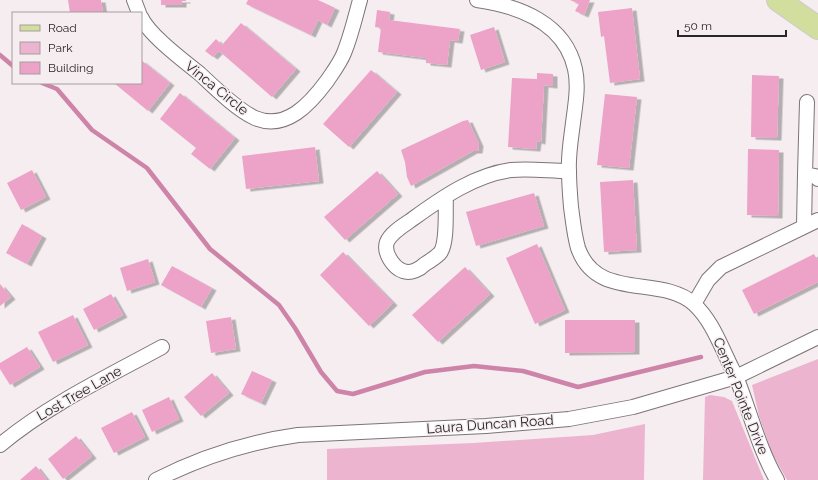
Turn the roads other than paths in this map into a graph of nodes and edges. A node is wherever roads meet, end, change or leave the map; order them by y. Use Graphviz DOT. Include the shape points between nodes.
graph roads {
  1 [pos="134,0"];
  2 [pos="360,0"];
  3 [pos="477,0"];
  4 [pos="778,0"];
  5 [pos="139,12"];
  6 [pos="142,18"];
  7 [pos="818,28"];
  8 [pos="807,102"];
  9 [pos="568,171"];
  10 [pos="812,176"];
  11 [pos="446,196"];
  12 [pos="818,220"];
  13 [pos="804,226"];
  14 [pos="694,304"];
  15 [pos="818,337"];
  16 [pos="162,347"];
  17 [pos="736,377"];
  18 [pos="0,445"];
  19 [pos="156,480"];
  20 [pos="777,480"];
  1 -- 5 [label="street"];
  2 -- 6 [label="street, Vinca Circle" via="338,66 314,98 300,111 282,120 267,121 254,118 230,102 157,37"];
  3 -- 9 [label="street, Center Pointe Drive" via="518,9 538,18 551,27 571,55 576,70 577,86"];
  4 -- 7 [label="main road"];
  8 -- 10 [label="street"];
  9 -- 11 [label="street" via="526,169 496,173 471,182"];
  9 -- 14 [label="street, Center Pointe Drive" via="575,235 585,261 593,270 615,282 670,292"];
  10 -- 13 [label="street"];
  11 -- 11 [label="street" via="394,233 387,242 386,250 390,259 404,272 420,269 440,253 444,241"];
  12 -- 13 [label="street"];
  13 -- 14 [label="street" via="721,267 708,280"];
  14 -- 17 [label="street, Center Pointe Drive" via="710,322"];
  15 -- 17 [label="street, Laura Duncan Road"];
  16 -- 18 [label="street, Lost Tree Lane" via="51,409 16,431"];
  17 -- 19 [label="street, Laura Duncan Road" via="633,407 569,419 486,426 298,435 271,439 210,456"];
  17 -- 20 [label="street, Center Pointe Drive" via="766,459"];
}
